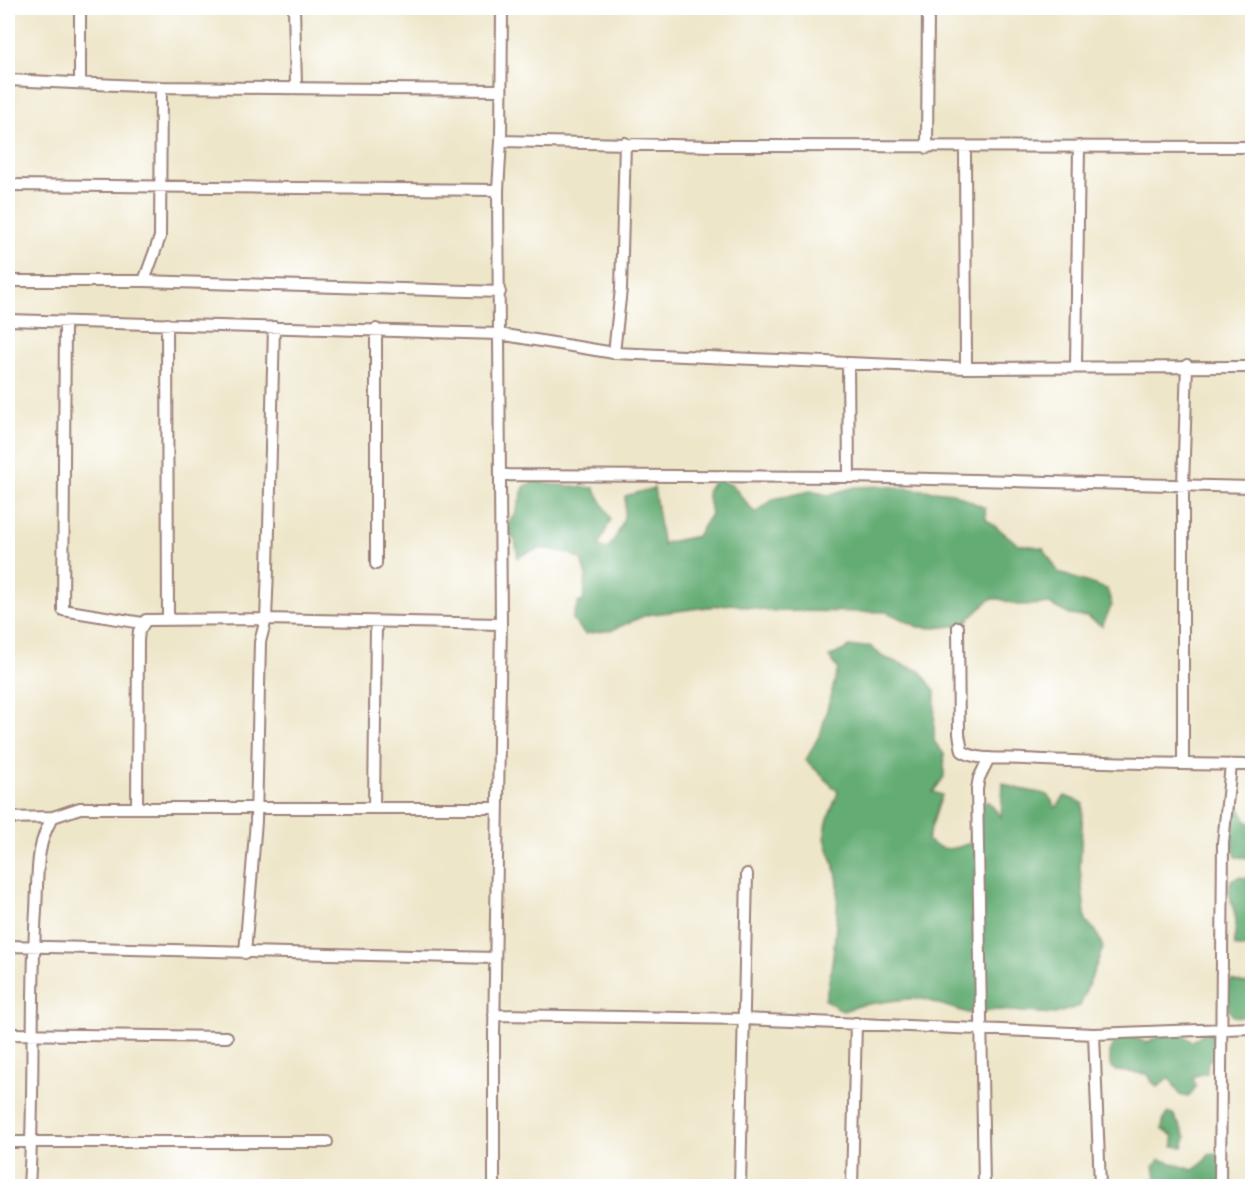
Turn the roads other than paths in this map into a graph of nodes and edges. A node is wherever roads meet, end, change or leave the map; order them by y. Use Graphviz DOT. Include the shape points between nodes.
graph roads {
  1 [pos="80,8"];
  2 [pos="294,8"];
  3 [pos="502,8"];
  4 [pos="928,8"];
  5 [pos="8,80"];
  6 [pos="80,83"];
  7 [pos="296,86"];
  8 [pos="161,87"];
  9 [pos="500,90"];
  10 [pos="501,141"];
  11 [pos="625,143"];
  12 [pos="1079,146"];
  13 [pos="965,147"];
  14 [pos="1252,147"];
  15 [pos="927,148"];
  16 [pos="8,185"];
  17 [pos="161,185"];
  18 [pos="498,190"];
  19 [pos="8,281"];
  20 [pos="144,281"];
  21 [pos="500,292"];
  22 [pos="8,320"];
  23 [pos="64,322"];
  24 [pos="167,324"];
  25 [pos="274,327"];
  26 [pos="376,329"];
  27 [pos="499,334"];
  28 [pos="614,353"];
  29 [pos="848,363"];
  30 [pos="1187,365"];
  31 [pos="1076,366"];
  32 [pos="1252,367"];
  33 [pos="966,368"];
  34 [pos="500,475"];
  35 [pos="849,477"];
  36 [pos="1183,485"];
  37 [pos="1252,487"];
  38 [pos="376,564"];
  39 [pos="168,618"];
  40 [pos="266,619"];
  41 [pos="142,623"];
  42 [pos="376,623"];
  43 [pos="501,624"];
  44 [pos="958,627"];
  45 [pos="989,759"];
  46 [pos="1183,764"];
  47 [pos="1231,765"];
  48 [pos="1252,765"];
  49 [pos="137,808"];
  50 [pos="256,808"];
  51 [pos="374,808"];
  52 [pos="497,808"];
  53 [pos="53,816"];
  54 [pos="8,818"];
  55 [pos="747,874"];
  56 [pos="8,946"];
  57 [pos="33,946"];
  58 [pos="245,953"];
  59 [pos="495,958"];
  60 [pos="494,1015"];
  61 [pos="744,1019"];
  62 [pos="856,1023"];
  63 [pos="980,1027"];
  64 [pos="1252,1028"];
  65 [pos="1222,1029"];
  66 [pos="8,1034"];
  67 [pos="1094,1034"];
  68 [pos="33,1035"];
  69 [pos="228,1037"];
  70 [pos="8,1142"];
  71 [pos="32,1142"];
  72 [pos="327,1142"];
  73 [pos="29,1186"];
  74 [pos="494,1186"];
  75 [pos="740,1186"];
  76 [pos="852,1186"];
  77 [pos="984,1186"];
  78 [pos="1100,1186"];
  79 [pos="1220,1186"];
  1 -- 6 [label="street"];
  2 -- 7 [label="street"];
  3 -- 9 [label="street"];
  4 -- 15 [label="street"];
  5 -- 6 [label="street"];
  6 -- 8 [label="street"];
  7 -- 8 [label="street"];
  7 -- 9 [label="street"];
  8 -- 17 [label="street"];
  9 -- 10 [label="street"];
  10 -- 11 [label="street"];
  10 -- 18 [label="street"];
  11 -- 15 [label="street"];
  11 -- 28 [label="street" via="621,289"];
  12 -- 13 [label="street"];
  12 -- 14 [label="street"];
  12 -- 31 [label="street"];
  13 -- 15 [label="street"];
  13 -- 33 [label="street"];
  16 -- 17 [label="street"];
  17 -- 18 [label="street"];
  17 -- 20 [label="street" via="159,248"];
  18 -- 21 [label="street"];
  19 -- 20 [label="street"];
  20 -- 21 [label="street"];
  21 -- 27 [label="street"];
  22 -- 23 [label="street"];
  23 -- 24 [label="street"];
  23 -- 41 [label="street" via="63,610"];
  24 -- 25 [label="street"];
  24 -- 39 [label="street"];
  25 -- 26 [label="street"];
  25 -- 40 [label="street"];
  26 -- 27 [label="street"];
  26 -- 38 [label="street"];
  27 -- 28 [label="street"];
  27 -- 34 [label="street"];
  28 -- 29 [label="street"];
  29 -- 33 [label="street"];
  29 -- 35 [label="street"];
  30 -- 31 [label="street"];
  30 -- 32 [label="street"];
  30 -- 36 [label="street"];
  31 -- 33 [label="street"];
  34 -- 35 [label="street"];
  34 -- 43 [label="street"];
  35 -- 36 [label="street"];
  36 -- 37 [label="street"];
  36 -- 46 [label="street"];
  39 -- 40 [label="street"];
  39 -- 41 [label="street" via="150,618"];
  40 -- 42 [label="street"];
  40 -- 50 [label="street" via="261,642"];
  41 -- 49 [label="street" via="138,640"];
  42 -- 43 [label="street"];
  42 -- 51 [label="street"];
  43 -- 52 [label="street"];
  44 -- 45 [label="street" via="960,746 966,754"];
  45 -- 46 [label="street"];
  45 -- 63 [label="street" via="977,789"];
  46 -- 47 [label="street"];
  47 -- 48 [label="street"];
  47 -- 65 [label="street" via="1223,843"];
  49 -- 50 [label="street"];
  49 -- 53 [label="street" via="80,808"];
  50 -- 51 [label="street"];
  50 -- 58 [label="street"];
  51 -- 52 [label="street"];
  52 -- 59 [label="street"];
  53 -- 54 [label="street"];
  53 -- 57 [label="street" via="40,843"];
  55 -- 61 [label="street"];
  56 -- 57 [label="street"];
  57 -- 58 [label="street"];
  57 -- 68 [label="street"];
  58 -- 59 [label="street"];
  59 -- 60 [label="street"];
  60 -- 61 [label="street"];
  60 -- 74 [label="street"];
  61 -- 62 [label="street"];
  61 -- 75 [label="street"];
  62 -- 63 [label="street"];
  62 -- 76 [label="street"];
  63 -- 67 [label="street"];
  63 -- 77 [label="street"];
  64 -- 65 [label="street"];
  65 -- 67 [label="street"];
  65 -- 79 [label="street"];
  66 -- 68 [label="street"];
  67 -- 78 [label="street"];
  68 -- 69 [label="street"];
  68 -- 71 [label="street"];
  70 -- 71 [label="street"];
  71 -- 72 [label="street"];
  71 -- 73 [label="street"];
}
